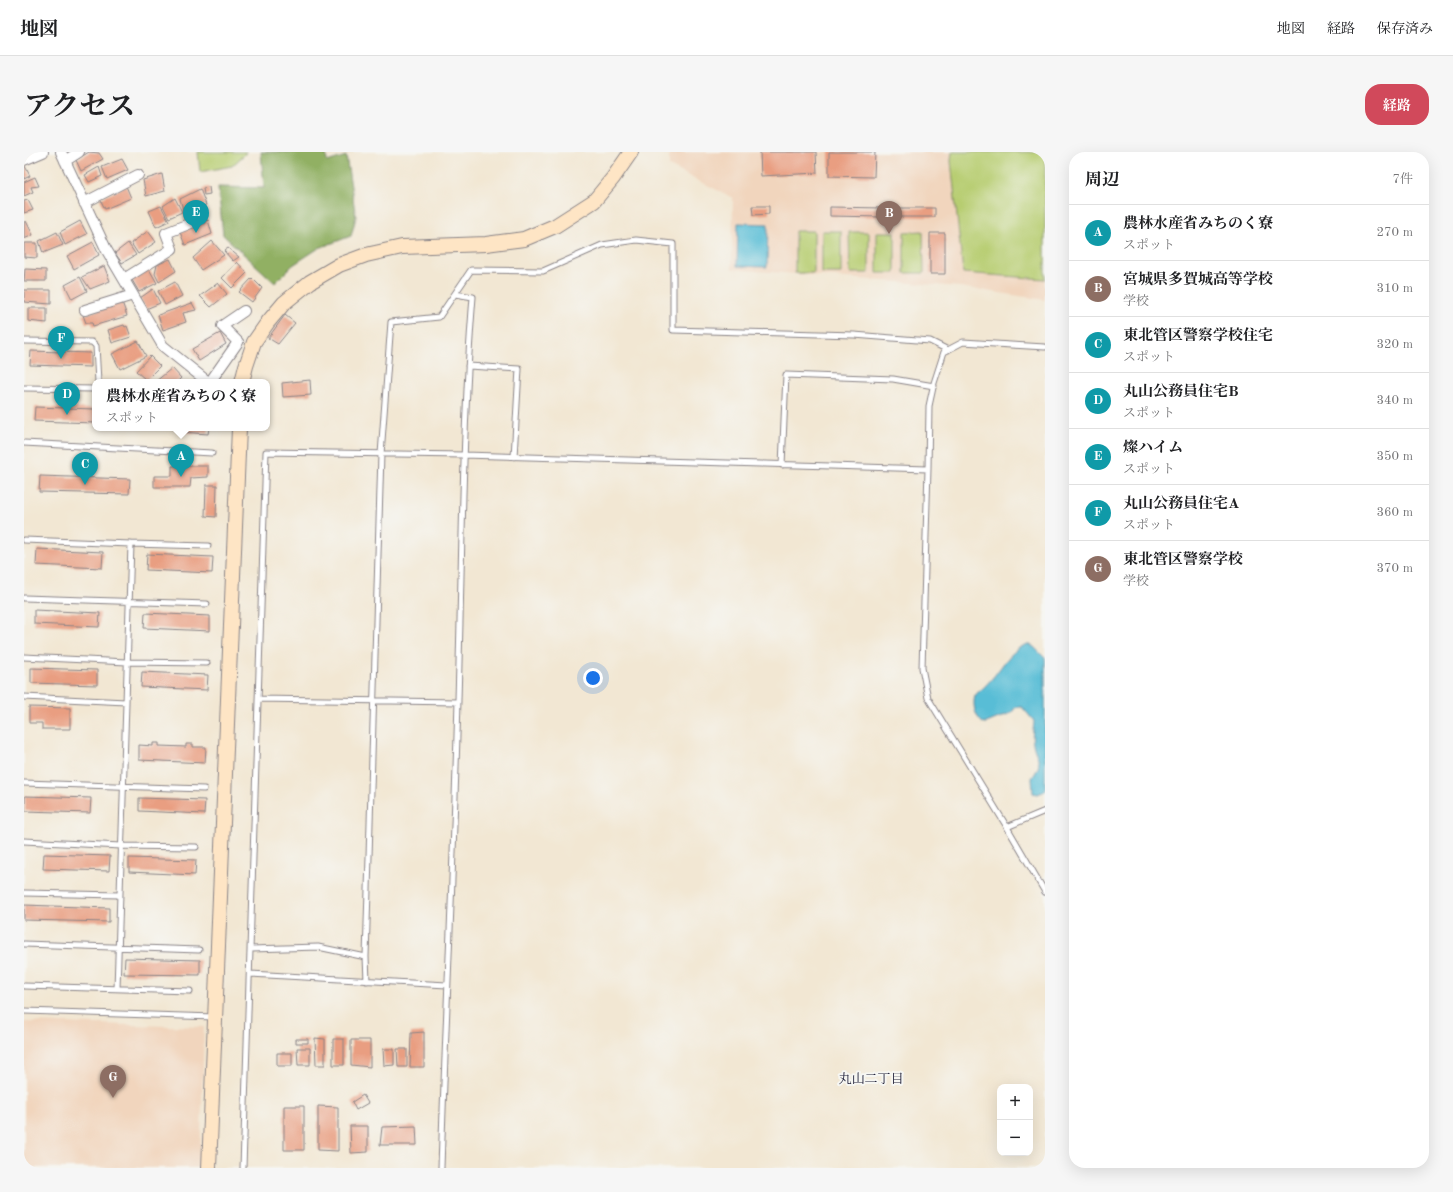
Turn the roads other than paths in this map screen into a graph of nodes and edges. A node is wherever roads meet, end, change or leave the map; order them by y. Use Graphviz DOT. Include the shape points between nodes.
graph roads {
  1 [pos="43,152"];
  2 [pos="79,152"];
  3 [pos="631,152"];
  4 [pos="63,156"];
  5 [pos="24,160"];
  6 [pos="138,175"];
  7 [pos="84,203"];
  8 [pos="201,219"];
  9 [pos="124,279"];
  10 [pos="455,294"];
  11 [pos="133,295"];
  12 [pos="85,310"];
  13 [pos="244,311"];
  14 [pos="24,341"];
  15 [pos="1045,346"];
  16 [pos="948,350"];
  17 [pos="468,366"];
  18 [pos="98,379"];
  19 [pos="205,379"];
  20 [pos="211,379"];
  21 [pos="243,379"];
  22 [pos="934,386"];
  23 [pos="24,388"];
  24 [pos="92,389"];
  25 [pos="239,431"];
  26 [pos="24,443"];
  27 [pos="212,452"];
  28 [pos="381,454"];
  29 [pos="464,455"];
  30 [pos="514,456"];
  31 [pos="782,465"];
  32 [pos="928,469"];
  33 [pos="24,540"];
  34 [pos="131,544"];
  35 [pos="208,546"];
  36 [pos="24,598"];
  37 [pos="129,602"];
  38 [pos="207,604"];
  39 [pos="24,657"];
  40 [pos="127,662"];
  41 [pos="207,663"];
  42 [pos="24,697"];
  43 [pos="258,699"];
  44 [pos="374,700"];
  45 [pos="126,702"];
  46 [pos="458,702"];
  47 [pos="24,783"];
  48 [pos="123,787"];
  49 [pos="204,789"];
  50 [pos="1045,811"];
  51 [pos="1007,827"];
  52 [pos="24,841"];
  53 [pos="121,846"];
  54 [pos="196,847"];
  55 [pos="1045,892"];
  56 [pos="24,893"];
  57 [pos="120,895"];
  58 [pos="24,944"];
  59 [pos="118,946"];
  60 [pos="251,949"];
  61 [pos="199,950"];
  62 [pos="366,956"];
  63 [pos="250,974"];
  64 [pos="367,981"];
  65 [pos="447,985"];
  66 [pos="24,986"];
  67 [pos="117,989"];
  68 [pos="190,991"];
  69 [pos="24,1011"];
  70 [pos="215,1018"];
  71 [pos="210,1168"];
  72 [pos="243,1168"];
  73 [pos="441,1168"];
  1 -- 5 [label="street"];
  2 -- 4 [label="street"];
  3 -- 21 [label="street" via="594,201 555,226 524,239 486,244 402,246 339,265 310,282 268,322 254,342"];
  4 -- 7 [label="street"];
  6 -- 7 [label="street"];
  7 -- 9 [label="street"];
  8 -- 9 [label="street" via="166,233 172,249"];
  9 -- 11 [label="street"];
  10 -- 16 [label="lane" via="471,270 543,271 602,245 636,240 673,244 673,330 854,335 930,340"];
  10 -- 17 [label="lane" via="473,297"];
  10 -- 28 [label="lane" via="439,317 391,322"];
  11 -- 12 [label="street"];
  11 -- 19 [label="street" via="163,346"];
  13 -- 20 [label="street" via="222,326 238,342"];
  14 -- 18 [label="lane" via="92,342 96,346"];
  15 -- 16 [label="lane" via="963,342"];
  16 -- 22 [label="lane" via="944,352"];
  17 -- 29 [label="lane"];
  17 -- 30 [label="lane" via="519,369"];
  22 -- 31 [label="lane" via="893,379 786,375"];
  22 -- 32 [label="lane" via="929,406"];
  23 -- 24 [label="lane"];
  25 -- 70 [label="street"];
  26 -- 27 [label="lane"];
  28 -- 29 [label="lane"];
  28 -- 43 [label="lane" via="266,452"];
  28 -- 44 [label="lane"];
  29 -- 30 [label="lane"];
  29 -- 46 [label="lane"];
  30 -- 31 [label="lane"];
  31 -- 32 [label="lane"];
  32 -- 51 [label="lane" via="922,668 928,698"];
  33 -- 34 [label="lane"];
  34 -- 35 [label="lane"];
  34 -- 37 [label="lane"];
  36 -- 37 [label="lane"];
  37 -- 38 [label="lane"];
  37 -- 40 [label="lane"];
  39 -- 40 [label="lane"];
  40 -- 41 [label="lane"];
  40 -- 45 [label="lane"];
  42 -- 45 [label="lane"];
  43 -- 44 [label="lane"];
  43 -- 60 [label="lane"];
  44 -- 46 [label="lane"];
  44 -- 62 [label="lane"];
  45 -- 48 [label="lane"];
  46 -- 65 [label="lane"];
  47 -- 48 [label="lane"];
  48 -- 49 [label="lane"];
  48 -- 53 [label="lane"];
  50 -- 51 [label="lane"];
  51 -- 55 [label="lane"];
  52 -- 53 [label="lane"];
  53 -- 54 [label="lane"];
  53 -- 57 [label="lane"];
  56 -- 57 [label="lane"];
  57 -- 59 [label="lane"];
  58 -- 59 [label="lane"];
  59 -- 61 [label="lane"];
  59 -- 67 [label="lane"];
  60 -- 62 [label="lane" via="318,947"];
  60 -- 63 [label="lane"];
  62 -- 64 [label="lane"];
  63 -- 64 [label="lane"];
  63 -- 72 [label="lane"];
  64 -- 65 [label="lane"];
  65 -- 73 [label="lane"];
  66 -- 67 [label="lane"];
  67 -- 68 [label="lane"];
  69 -- 70 [label="lane"];
  70 -- 71 [label="street"];
}
